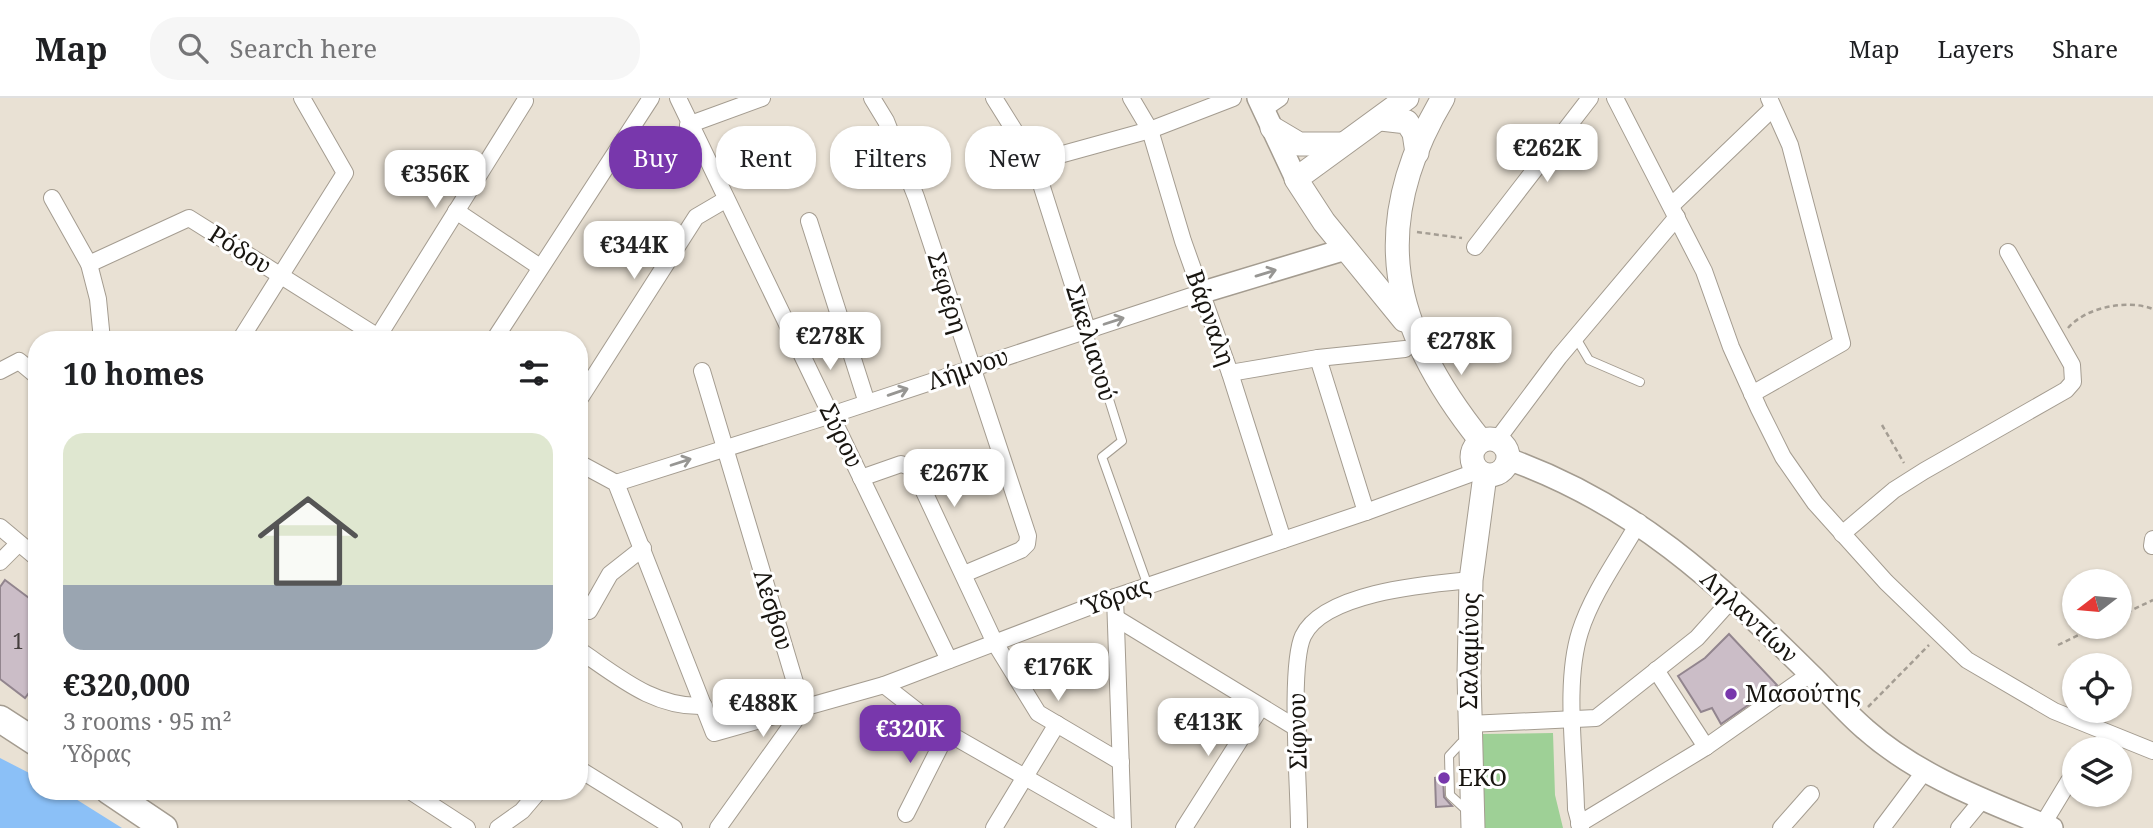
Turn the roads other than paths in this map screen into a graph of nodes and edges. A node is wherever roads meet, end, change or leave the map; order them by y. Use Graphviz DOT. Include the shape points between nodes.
graph roads {
  1 [pos="302,98"];
  2 [pos="651,98"];
  3 [pos="678,98"];
  4 [pos="762,98"];
  5 [pos="872,98"];
  6 [pos="994,98"];
  7 [pos="1131,98"];
  8 [pos="1233,98"];
  9 [pos="1407,98"];
  10 [pos="1443,98"];
  11 [pos="1590,98"];
  12 [pos="1615,98"];
  13 [pos="525,101"];
  14 [pos="1770,103"];
  15 [pos="1268,108"];
  16 [pos="1381,119"];
  17 [pos="688,125"];
  18 [pos="1012,126"];
  19 [pos="1150,130"];
  20 [pos="1343,144"];
  21 [pos="1065,153"];
  22 [pos="1417,153"];
  23 [pos="1296,179"];
  24 [pos="1043,189"];
  25 [pos="51,198"];
  26 [pos="725,200"];
  27 [pos="456,211"];
  28 [pos="1675,211"];
  29 [pos="809,221"];
  30 [pos="1477,244"];
  31 [pos="1346,249"];
  32 [pos="2008,252"];
  33 [pos="89,264"];
  34 [pos="1396,266"];
  35 [pos="540,267"];
  36 [pos="281,275"];
  37 [pos="1373,280"];
  38 [pos="1200,293"];
  39 [pos="1087,329"];
  40 [pos="101,331"];
  41 [pos="246,331"];
  42 [pos="368,331"];
  43 [pos="383,331"];
  44 [pos="500,331"];
  45 [pos="1575,338"];
  46 [pos="1409,340"];
  47 [pos="1318,358"];
  48 [pos="970,367"];
  49 [pos="28,368"];
  50 [pos="702,371"];
  51 [pos="0,372"];
  52 [pos="1230,373"];
  53 [pos="1640,382"];
  54 [pos="588,386"];
  55 [pos="1752,394"];
  56 [pos="867,403"];
  57 [pos="831,415"];
  58 [pos="1496,447"];
  59 [pos="725,448"];
  60 [pos="588,468"];
  61 [pos="1482,473"];
  62 [pos="862,478"];
  63 [pos="616,483"];
  64 [pos="1366,512"];
  65 [pos="1639,522"];
  66 [pos="0,527"];
  67 [pos="1842,534"];
  68 [pos="2153,539"];
  69 [pos="1283,540"];
  70 [pos="18,544"];
  71 [pos="2152,546"];
  72 [pos="643,548"];
  73 [pos="28,551"];
  74 [pos="0,562"];
  75 [pos="964,574"];
  76 [pos="1471,580"];
  77 [pos="1148,586"];
  78 [pos="1115,597"];
  79 [pos="1732,599"];
  80 [pos="589,611"];
  81 [pos="1116,618"];
  82 [pos="995,643"];
  83 [pos="588,656"];
  84 [pos="949,660"];
  85 [pos="1656,670"];
  86 [pos="1810,674"];
  87 [pos="884,685"];
  88 [pos="704,706"];
  89 [pos="1261,706"];
  90 [pos="803,709"];
  91 [pos="0,719"];
  92 [pos="1574,720"];
  93 [pos="1057,724"];
  94 [pos="1298,729"];
  95 [pos="947,733"];
  96 [pos="1465,734"];
  97 [pos="28,737"];
  98 [pos="1706,747"];
  99 [pos="2153,751"];
  100 [pos="1121,762"];
  101 [pos="1924,772"];
  102 [pos="588,775"];
  103 [pos="1025,777"];
  104 [pos="1811,794"];
  105 [pos="2062,796"];
  106 [pos="1983,799"];
  107 [pos="122,800"];
  108 [pos="424,800"];
  109 [pos="531,800"];
  110 [pos="906,814"];
  111 [pos="1469,818"];
  112 [pos="1580,826"];
  113 [pos="2048,826"];
  114 [pos="164,828"];
  115 [pos="467,828"];
  116 [pos="498,828"];
  117 [pos="674,828"];
  118 [pos="718,828"];
  119 [pos="994,828"];
  120 [pos="1114,828"];
  121 [pos="1123,828"];
  122 [pos="1184,828"];
  123 [pos="1299,828"];
  124 [pos="1781,828"];
  125 [pos="1882,828"];
  126 [pos="1959,828"];
  1 -- 36 [label="street" via="345,173"];
  2 -- 35 [label="street"];
  3 -- 17 [label="street, Σύρου"];
  4 -- 17 [label="street"];
  5 -- 48 [label="street, Σεφέρη" via="916,197"];
  6 -- 18 [label="street, Σικελιανού"];
  7 -- 19 [label="street, Βάρναλη"];
  8 -- 19 [label="street"];
  9 -- 16 [label="main road"];
  10 -- 22 [label="main road"];
  11 -- 30 [label="street"];
  12 -- 28 [label="street"];
  13 -- 27 [label="street"];
  14 -- 28 [label="street"];
  14 -- 55 [label="street" via="1790,145 1842,343"];
  15 -- 20 [label="main road" via="1299,144"];
  15 -- 23 [label="street"];
  16 -- 20 [label="main road"];
  16 -- 22 [label="main road" via="1407,122"];
  17 -- 26 [label="street, Σύρου"];
  19 -- 21 [label="street"];
  19 -- 38 [label="street, Βάρναλη"];
  20 -- 23 [label="main road"];
  22 -- 34 [label="main road" via="1396,230"];
  23 -- 31 [label="main road"];
  24 -- 39 [label="street, Σικελιανού"];
  25 -- 33 [label="street"];
  26 -- 54 [label="street" via="696,217"];
  26 -- 57 [label="street, Σύρου"];
  27 -- 35 [label="street"];
  27 -- 43 [label="street"];
  28 -- 45 [label="street"];
  28 -- 55 [label="street"];
  29 -- 56 [label="street"];
  31 -- 37 [label="main road"];
  38 -- 31 [label="street, one-way"];
  32 -- 67 [label="street" via="2074,370 2070,387 1913,478"];
  33 -- 36 [label="street, Ρόδου" via="189,218"];
  33 -- 40 [label="street"];
  34 -- 37 [label="main road" via="1388,276"];
  34 -- 46 [label="main road"];
  35 -- 44 [label="street"];
  36 -- 41 [label="street"];
  36 -- 42 [label="street, Ρόδου"];
  37 -- 46 [label="main road"];
  39 -- 38 [label="street, Λήμνου, one-way"];
  38 -- 52 [label="street, Βάρναλη"];
  39 -- 48 [label="street, Λήμνου"];
  39 -- 77 [label="lane, Σικελιανού" via="1122,441 1102,457"];
  45 -- 53 [label="lane" via="1589,360"];
  45 -- 58 [label="street"];
  46 -- 47 [label="street"];
  46 -- 58 [label="main road" via="1453,406"];
  47 -- 52 [label="street"];
  47 -- 64 [label="street"];
  56 -- 48 [label="street, Λήμνου, one-way"];
  48 -- 75 [label="street, Σεφέρη" via="1029,540 1021,550"];
  49 -- 51 [label="street" via="19,361"];
  50 -- 59 [label="street, Λέσβου"];
  52 -- 69 [label="street, Βάρναλη"];
  55 -- 67 [label="street" via="1783,457"];
  56 -- 57 [label="street, Λήμνου"];
  57 -- 59 [label="street, Λήμνου"];
  57 -- 62 [label="street, Σύρου"];
  58 -- 61 [label="main road" via="1498,474"];
  58 -- 61 [label="main road, Σαλαμίνος" via="1472,456"];
  58 -- 65 [label="street, Ληλαντίων"];
  63 -- 59 [label="street, Λήμνου, one-way"];
  59 -- 90 [label="street, Λέσβου"];
  60 -- 63 [label="street"];
  61 -- 64 [label="street, Ύδρας"];
  61 -- 76 [label="main road, Σαλαμίνος"];
  62 -- 75 [label="street" via="898,464 912,467"];
  62 -- 84 [label="street, Σύρου"];
  63 -- 72 [label="street"];
  64 -- 69 [label="street, Ύδρας"];
  65 -- 79 [label="street, Ληλαντίων"];
  65 -- 92 [label="street" via="1581,629 1573,668"];
  66 -- 70 [label="street"];
  67 -- 99 [label="street" via="1967,660 2099,731"];
  68 -- 71 [label="street"];
  69 -- 77 [label="street, Ύδρας"];
  70 -- 73 [label="street"];
  70 -- 74 [label="street"];
  72 -- 80 [label="street" via="610,575"];
  72 -- 88 [label="street"];
  75 -- 82 [label="street"];
  76 -- 94 [label="street, Σίφνου" via="1405,585 1365,596 1314,622 1304,634 1297,672"];
  76 -- 96 [label="main road, Σαλαμίνος"];
  77 -- 78 [label="street, Ύδρας"];
  78 -- 81 [label="street"];
  78 -- 82 [label="street, Ύδρας"];
  79 -- 85 [label="street" via="1697,638"];
  79 -- 86 [label="street, Ληλαντίων"];
  81 -- 89 [label="street"];
  81 -- 100 [label="street"];
  82 -- 84 [label="street, Ύδρας"];
  82 -- 93 [label="street" via="1038,713"];
  83 -- 88 [label="street" via="648,696 682,707"];
  84 -- 87 [label="street, Ύδρας"];
  85 -- 92 [label="street" via="1596,718"];
  85 -- 98 [label="street"];
  86 -- 98 [label="street"];
  86 -- 101 [label="street, Ληλαντίων" via="1855,720"];
  87 -- 90 [label="street, Ύδρας"];
  87 -- 95 [label="street"];
  88 -- 90 [label="street, Ύδρας" via="714,733"];
  89 -- 94 [label="street"];
  89 -- 122 [label="street"];
  90 -- 118 [label="street"];
  91 -- 97 [label="main road"];
  92 -- 96 [label="street"];
  92 -- 112 [label="street"];
  93 -- 100 [label="street"];
  93 -- 103 [label="street"];
  94 -- 123 [label="street, Σίφνου"];
  95 -- 103 [label="street"];
  95 -- 110 [label="street"];
  96 -- 111 [label="main road, Σαλαμίνος"];
  98 -- 112 [label="street"];
  100 -- 121 [label="street"];
  101 -- 106 [label="street, Ληλαντίων"];
  101 -- 125 [label="street"];
  102 -- 117 [label="street"];
  103 -- 119 [label="street"];
  103 -- 120 [label="street"];
  104 -- 124 [label="street"];
  105 -- 113 [label="street"];
  106 -- 113 [label="street, Ληλαντίων"];
  106 -- 126 [label="street"];
  107 -- 114 [label="main road"];
  108 -- 115 [label="street"];
  109 -- 116 [label="street"];
}
